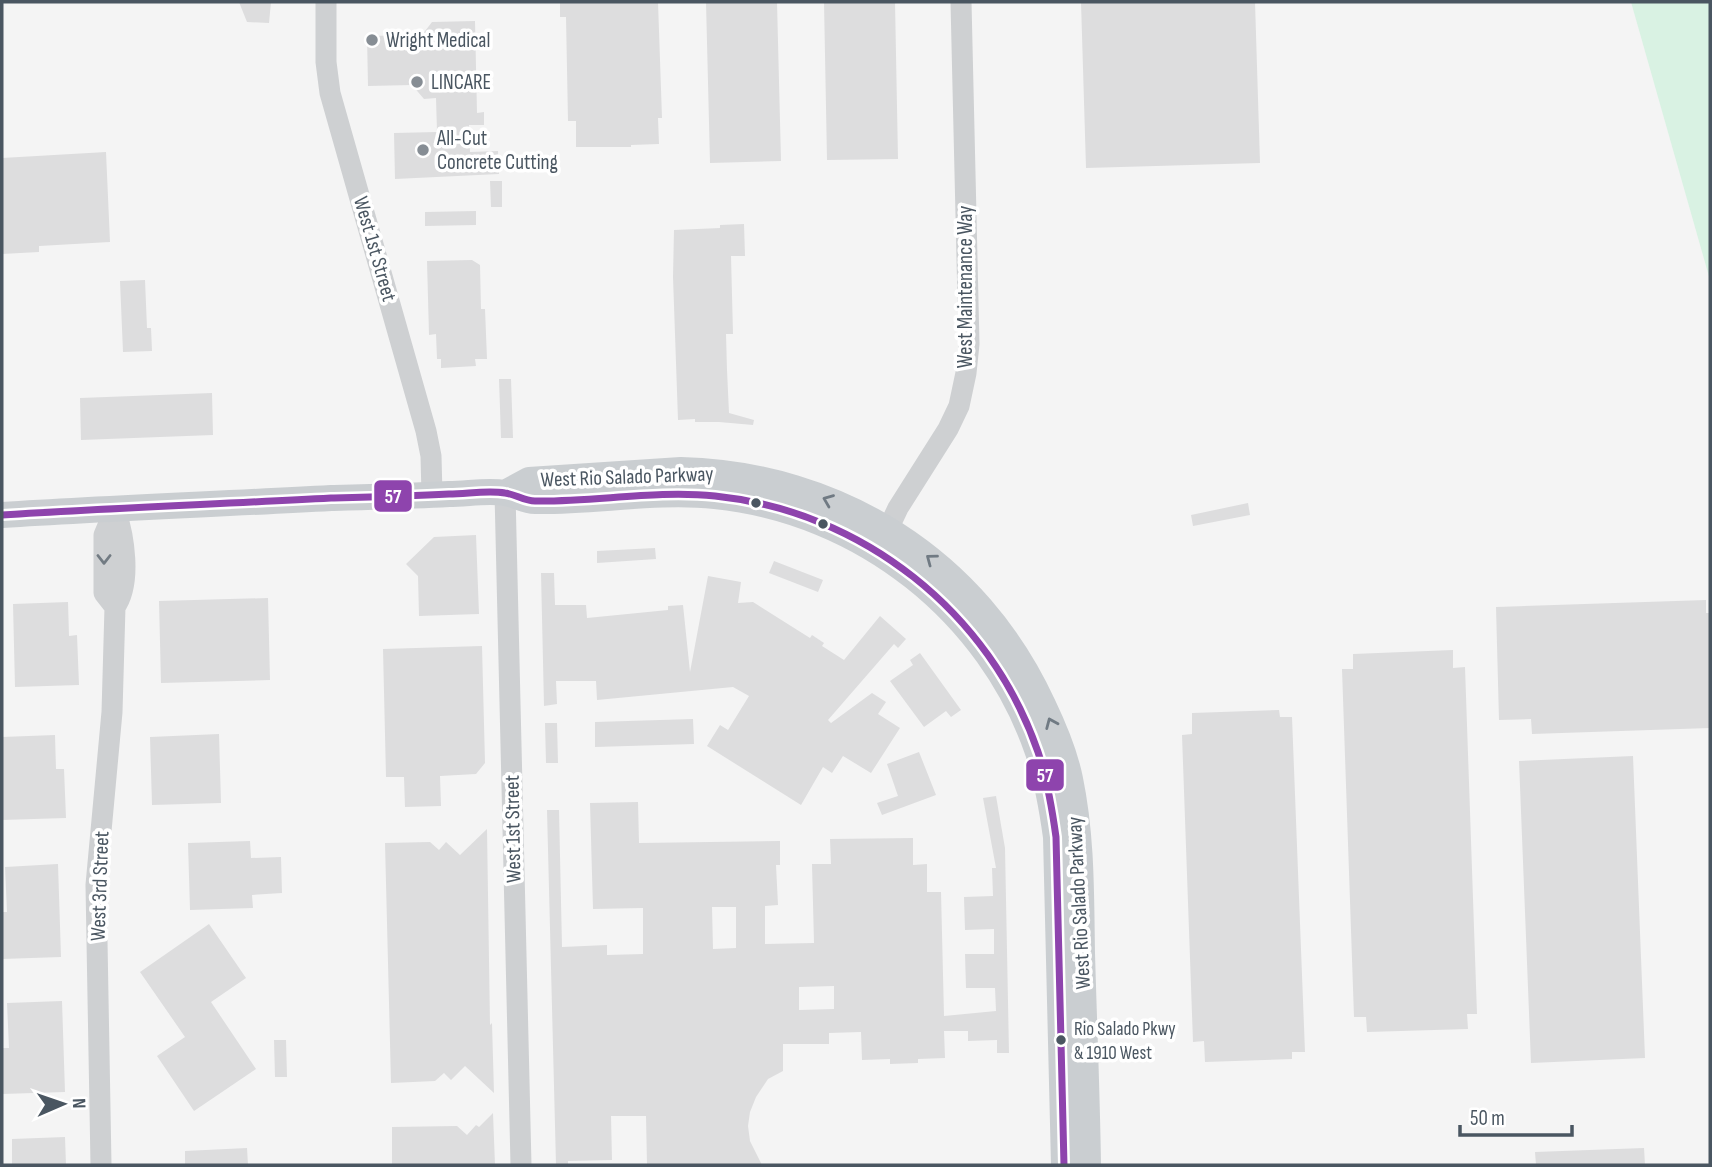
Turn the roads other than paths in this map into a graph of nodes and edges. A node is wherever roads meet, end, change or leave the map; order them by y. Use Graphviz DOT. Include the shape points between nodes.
graph roads {
  1 [pos="326,2"];
  2 [pos="961,2"];
  3 [pos="505,493"];
  4 [pos="432,495"];
  5 [pos="115,509"];
  6 [pos="2,515"];
  7 [pos="883,540"];
  8 [pos="101,1165"];
  9 [pos="521,1165"];
  10 [pos="1064,1165"];
  11 [pos="1088,1165"];
  1 -- 4 [label="street, West 1st Street" via="330,93 426,431"];
  2 -- 7 [label="street, West Maintenance Way" via="966,373 948,429"];
  3 -- 4 [label="main road, West Rio Salado Parkway"];
  3 -- 7 [label="main road, West Rio Salado Parkway" via="531,501 688,495 750,501"];
  3 -- 9 [label="street, West 1st Street"];
  4 -- 5 [label="main road, West Rio Salado Parkway"];
  5 -- 6 [label="main road, West Rio Salado Parkway"];
  5 -- 8 [label="street, West 3rd Street" via="123,531 124,595 116,607 113,712 96,885"];
  7 -- 10 [label="main road, West Rio Salado Parkway" via="966,626 1009,689 1038,753 1056,837"];
  11 -- 7 [label="main road, West Rio Salado Parkway, one-way" via="1079,833 1061,748 1025,668 969,593 937,563"];
}
